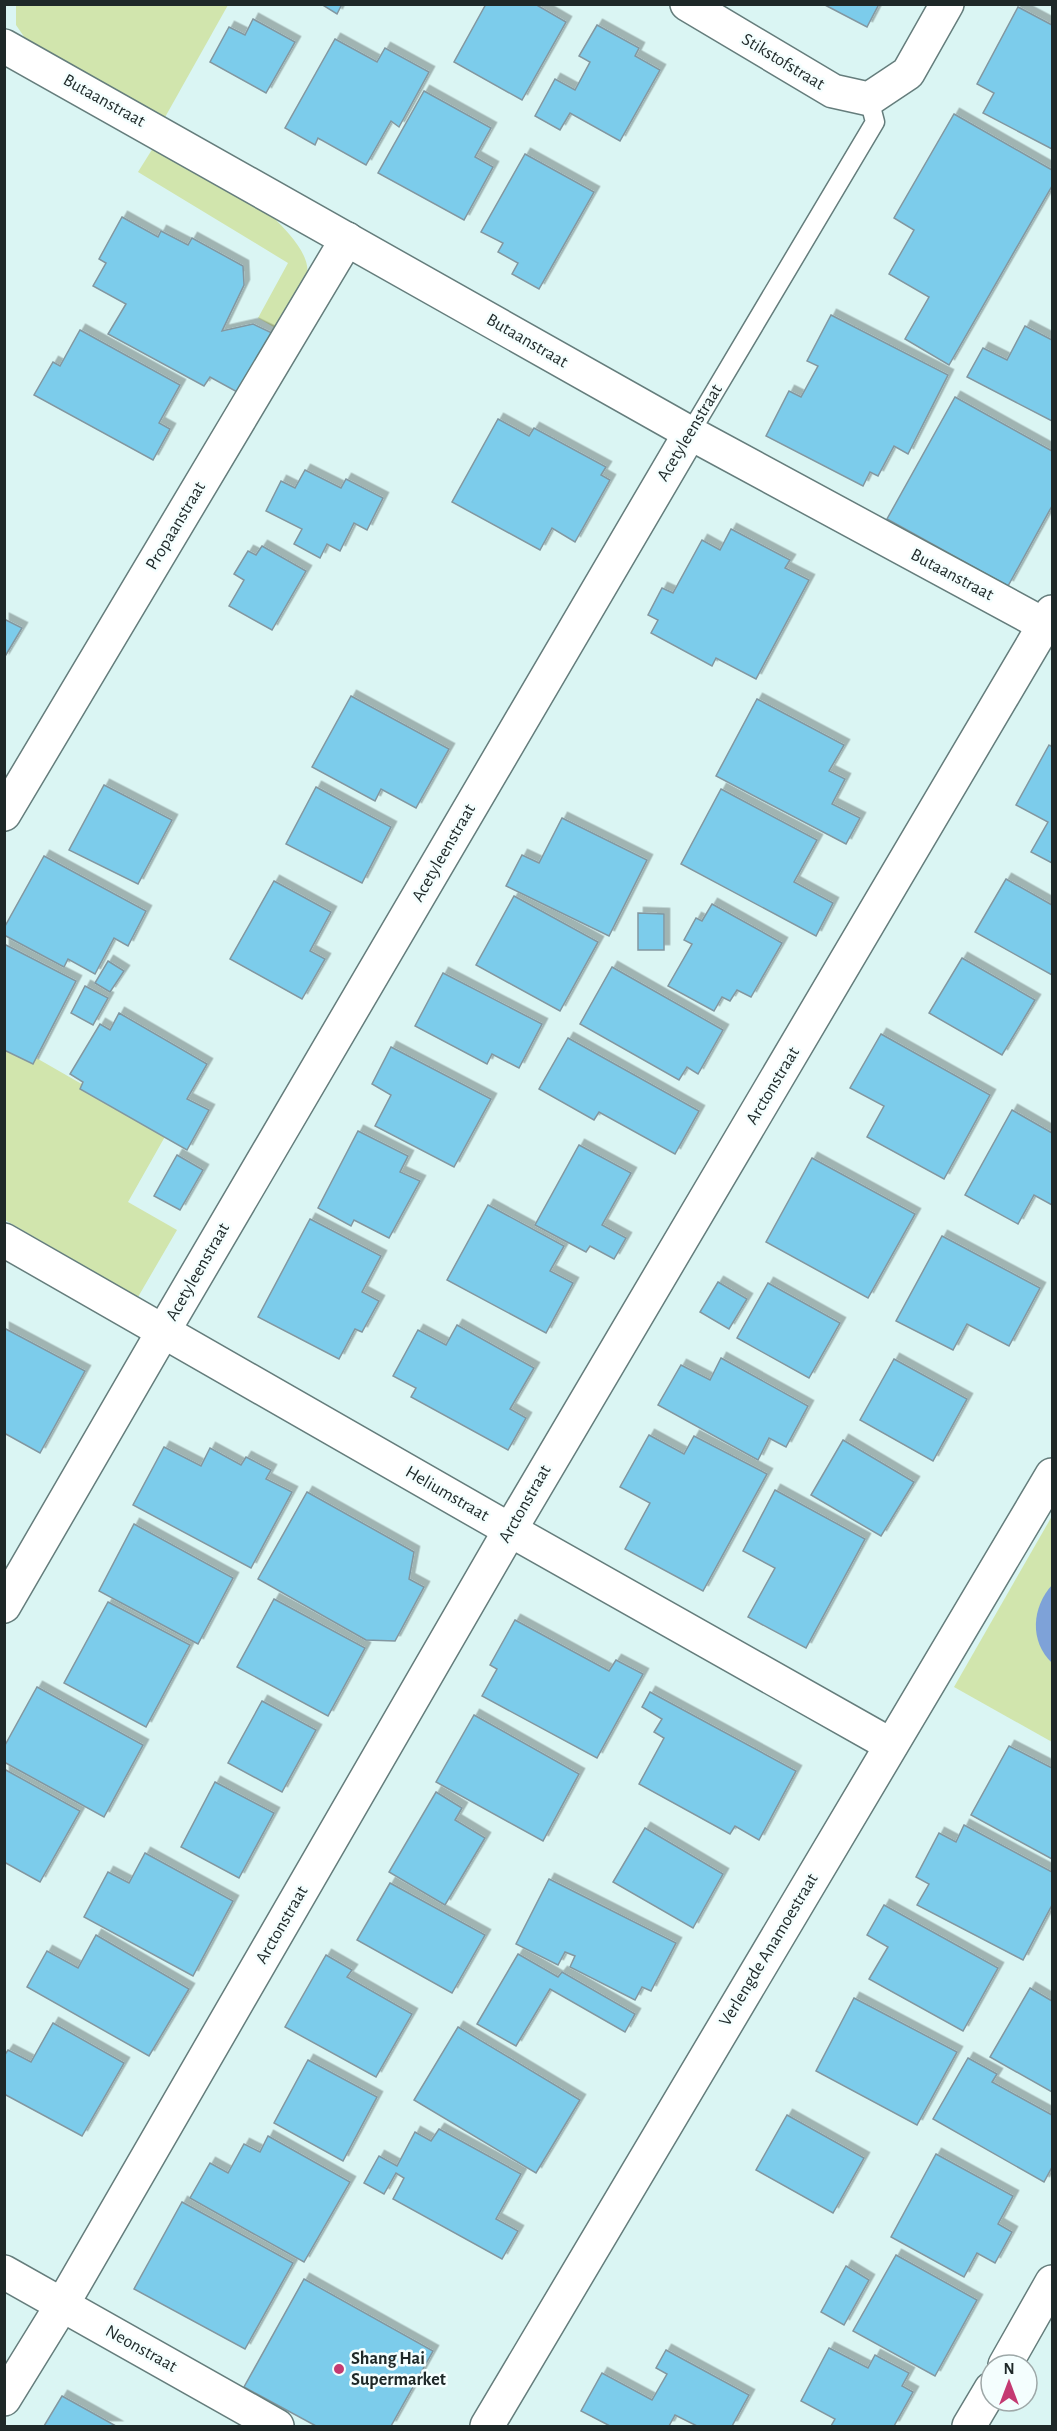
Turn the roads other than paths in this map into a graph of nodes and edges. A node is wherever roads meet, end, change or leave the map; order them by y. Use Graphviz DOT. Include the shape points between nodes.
graph roads {
  1 [pos="687,4"];
  2 [pos="947,4"];
  3 [pos="4,45"];
  4 [pos="869,99"];
  5 [pos="347,239"];
  6 [pos="690,433"];
  7 [pos="1050,622"];
  8 [pos="4,814"];
  9 [pos="4,1240"];
  10 [pos="164,1330"];
  11 [pos="1053,1475"];
  12 [pos="510,1530"];
  13 [pos="4,1606"];
  14 [pos="891,1745"];
  15 [pos="4,2272"];
  16 [pos="1053,2282"];
  17 [pos="62,2305"];
  18 [pos="1012,2353"];
  19 [pos="4,2399"];
  20 [pos="979,2410"];
  21 [pos="277,2427"];
  22 [pos="487,2427"];
  23 [pos="969,2427"];
  1 -- 4 [label="street, Stikstofstraat" via="833,91"];
  2 -- 4 [label="street" via="908,73"];
  3 -- 5 [label="street, Butaanstraat"];
  4 -- 6 [label="lane, Acetyleenstraat" via="875,122"];
  5 -- 6 [label="street, Butaanstraat"];
  5 -- 8 [label="street, Propaanstraat"];
  6 -- 7 [label="street, Butaanstraat"];
  6 -- 10 [label="street, Acetyleenstraat"];
  7 -- 12 [label="street, Arctonstraat"];
  9 -- 10 [label="street, Heliumstraat"];
  10 -- 12 [label="street, Heliumstraat"];
  10 -- 13 [label="street, Acetyleenstraat"];
  11 -- 14 [label="street, Verlengde Anamoestraat"];
  12 -- 14 [label="street, Heliumstraat"];
  12 -- 17 [label="street, Arctonstraat"];
  14 -- 22 [label="street, Verlengde Anamoestraat"];
  15 -- 17 [label="street, Neonstraat"];
  16 -- 18 [label="street"];
  17 -- 19 [label="street, Arctonstraat"];
  17 -- 21 [label="street, Neonstraat"];
  20 -- 23 [label="street"];
}
